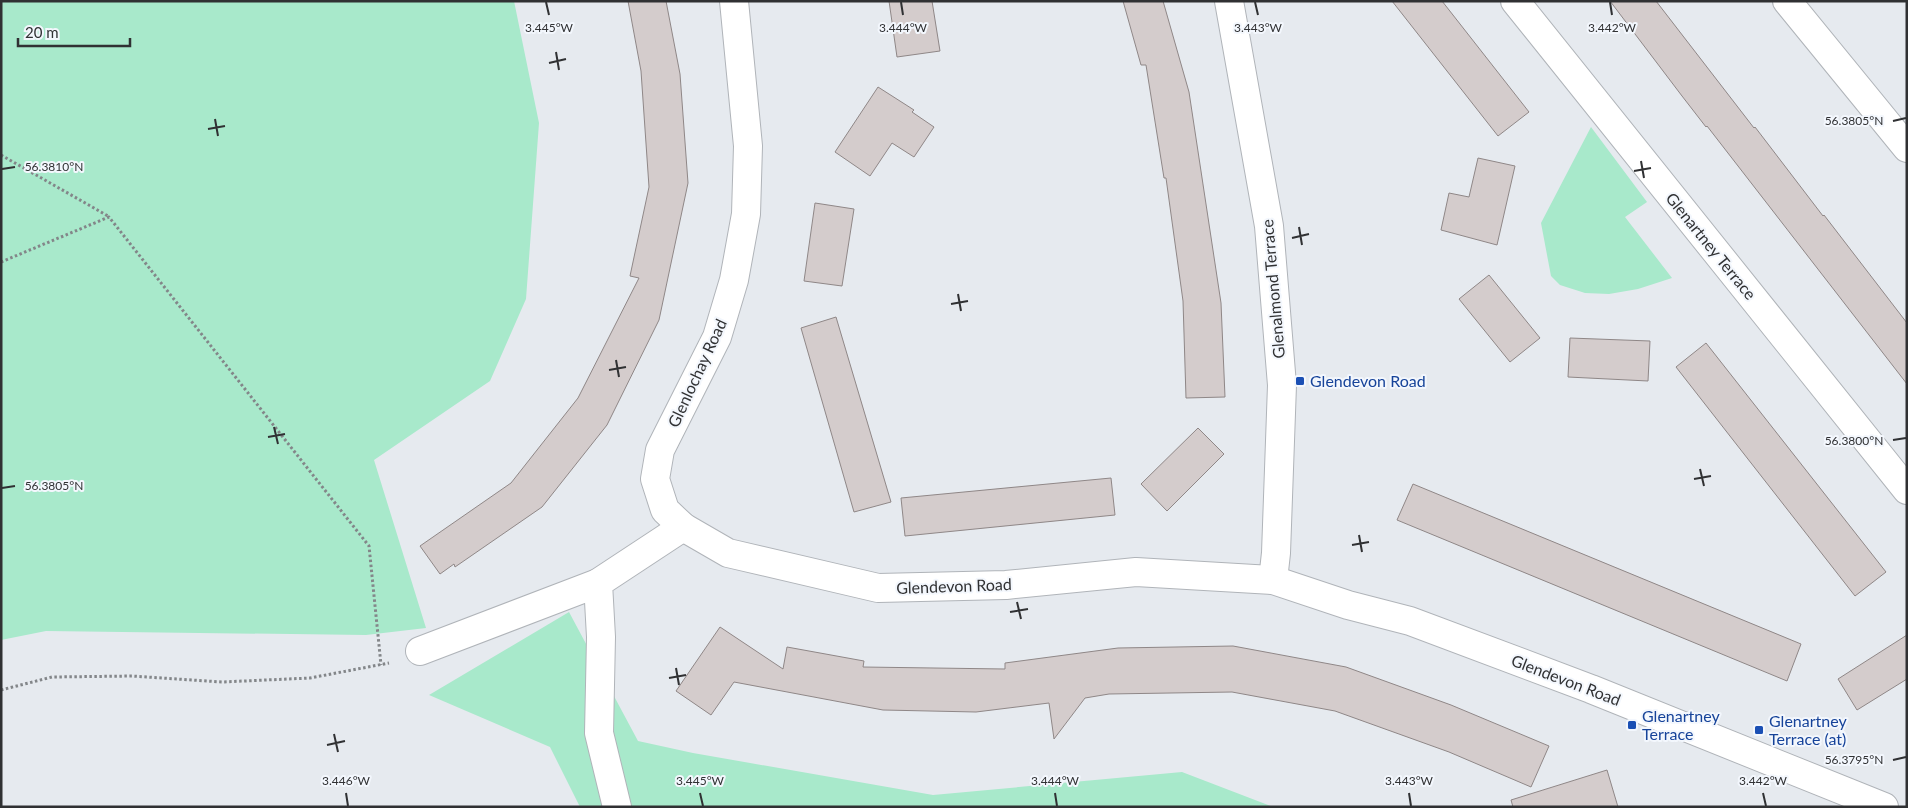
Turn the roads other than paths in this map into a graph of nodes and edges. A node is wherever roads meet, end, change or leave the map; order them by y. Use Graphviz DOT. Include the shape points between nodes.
graph roads {
  1 [pos="734,1"];
  2 [pos="1229,1"];
  3 [pos="1516,1"];
  4 [pos="1787,1"];
  5 [pos="1907,148"];
  6 [pos="1907,490"];
  7 [pos="683,527"];
  8 [pos="1273,580"];
  9 [pos="598,583"];
  10 [pos="420,651"];
  11 [pos="617,807"];
  12 [pos="1884,807"];
  1 -- 7 [label="street, Glenlochay Road" via="748,146 746,214 734,280 717,337 656,464 655,479 665,510"];
  2 -- 8 [label="street, Glenalmond Terrace" via="1269,226 1282,385"];
  3 -- 6 [label="street, Glenartney Terrace"];
  4 -- 5 [label="street"];
  7 -- 8 [label="street, Glendevon Road" via="728,553 878,588 1006,585 1136,572"];
  7 -- 9 [label="street"];
  8 -- 12 [label="street, Glendevon Road" via="1348,605 1410,620"];
  9 -- 10 [label="street"];
  9 -- 11 [label="street" via="601,637 599,733"];
}
